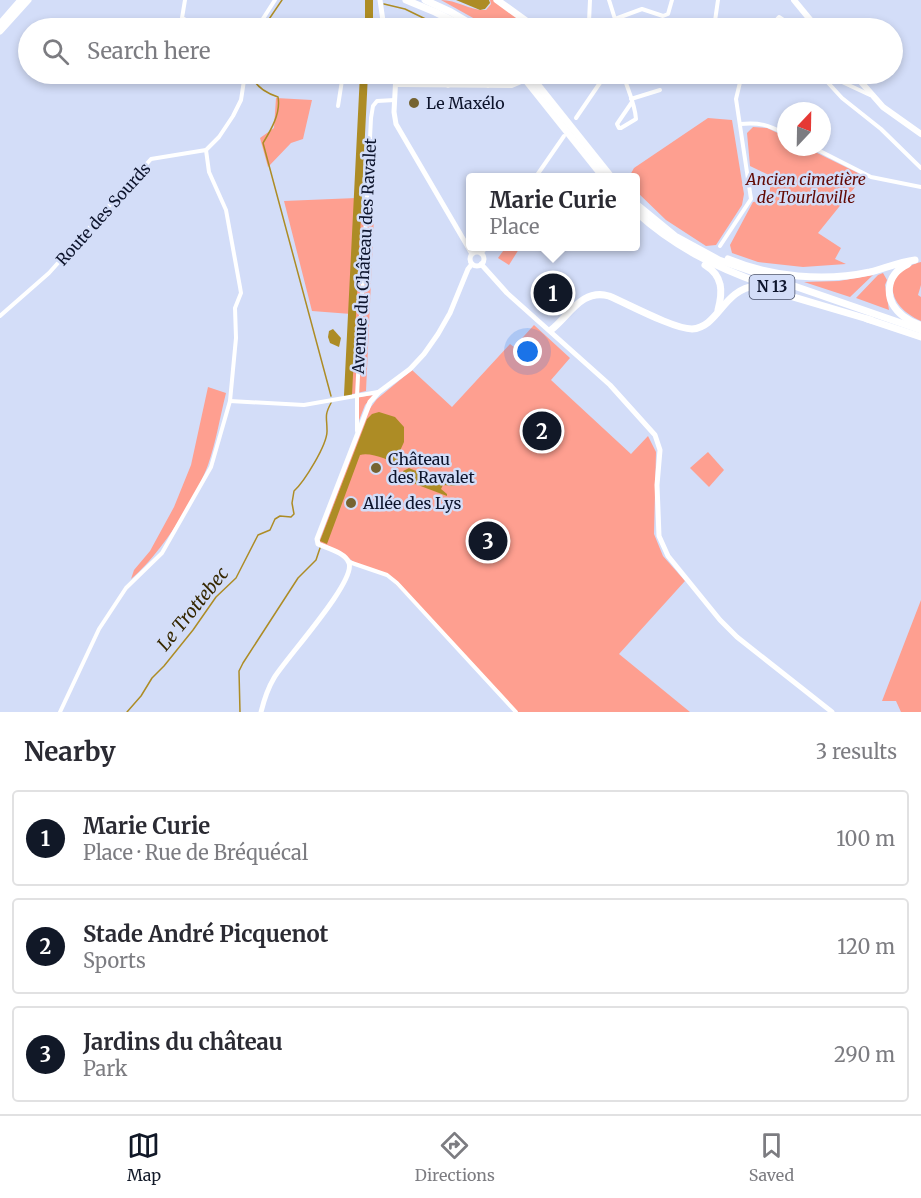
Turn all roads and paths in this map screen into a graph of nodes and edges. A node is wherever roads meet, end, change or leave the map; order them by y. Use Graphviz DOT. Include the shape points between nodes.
graph roads {
  1 [pos="21,0"];
  2 [pos="28,0"];
  3 [pos="185,0"];
  4 [pos="275,0"];
  5 [pos="380,0"];
  6 [pos="406,0"];
  7 [pos="425,0"];
  8 [pos="497,0"];
  9 [pos="590,0"];
  10 [pos="609,0"];
  11 [pos="672,0"];
  12 [pos="718,0"];
  13 [pos="794,0"];
  14 [pos="182,18"];
  15 [pos="263,18"];
  16 [pos="383,18"];
  17 [pos="447,18"];
  18 [pos="461,18"];
  19 [pos="522,18"];
  20 [pos="589,18"];
  21 [pos="615,18"];
  22 [pos="618,18"];
  23 [pos="715,18"];
  24 [pos="809,18"];
  25 [pos="0,24"];
  26 [pos="0,31"];
  27 [pos="243,84"];
  28 [pos="341,84"];
  29 [pos="518,84"];
  30 [pos="534,84"];
  31 [pos="534,84"];
  32 [pos="599,84"];
  33 [pos="626,84"];
  34 [pos="740,84"];
  35 [pos="829,84"];
  36 [pos="847,84"];
  37 [pos="862,84"];
  38 [pos="396,85"];
  39 [pos="421,85"];
  40 [pos="448,86"];
  41 [pos="466,86"];
  42 [pos="488,86"];
  43 [pos="660,90"];
  44 [pos="871,95"];
  45 [pos="395,100"];
  46 [pos="632,101"];
  47 [pos="338,106"];
  48 [pos="576,118"];
  49 [pos="740,124"];
  50 [pos="777,129"];
  51 [pos="921,134"];
  52 [pos="564,136"];
  53 [pos="206,150"];
  54 [pos="830,156"];
  55 [pos="921,168"];
  56 [pos="538,173"];
  57 [pos="601,173"];
  58 [pos="609,173"];
  59 [pos="921,187"];
  60 [pos="640,208"];
  61 [pos="640,215"];
  62 [pos="663,228"];
  63 [pos="466,244"];
  64 [pos="720,246"];
  65 [pos="681,248"];
  66 [pos="470,251"];
  67 [pos="484,251"];
  68 [pos="472,254"];
  69 [pos="482,254"];
  70 [pos="472,264"];
  71 [pos="481,264"];
  72 [pos="718,312"];
  73 [pos="0,316"];
  74 [pos="871,320"];
  75 [pos="921,328"];
  76 [pos="554,332"];
  77 [pos="921,337"];
  78 [pos="379,392"];
  79 [pos="357,396"];
  80 [pos="230,401"];
  81 [pos="357,431"];
  82 [pos="349,562"];
  83 [pos="60,712"];
  84 [pos="261,712"];
  85 [pos="516,712"];
  86 [pos="832,712"];
  1 -- 25 [label="highway"];
  2 -- 26 [label="highway"];
  3 -- 14 [label="street"];
  4 -- 15 [label="street"];
  5 -- 16 [label="street"];
  6 -- 17 [label="highway"];
  7 -- 18 [label="highway"];
  8 -- 19 [label="highway"];
  9 -- 20 [label="street"];
  10 -- 21 [label="street"];
  11 -- 22 [label="street" via="668,14 663,16 642,9"];
  12 -- 23 [label="street"];
  13 -- 24 [label="main road"];
  27 -- 53 [label="street" via="233,116"];
  28 -- 47 [label="street"];
  29 -- 42 [label="street"];
  30 -- 57 [label="highway"];
  31 -- 58 [label="highway"];
  32 -- 48 [label="street"];
  33 -- 46 [label="street"];
  34 -- 49 [label="street" via="736,99"];
  35 -- 55 [label="street"];
  36 -- 44 [label="street"];
  37 -- 44 [label="main road"];
  38 -- 39 [label="street"];
  38 -- 45 [label="street"];
  39 -- 40 [label="street"];
  40 -- 41 [label="street"];
  41 -- 42 [label="street"];
  43 -- 46 [label="street"];
  44 -- 51 [label="main road"];
  45 -- 63 [label="street" via="396,124 401,135"];
  45 -- 79 [label="street, Avenue du Château des Ravalet" via="377,101 372,109"];
  46 -- 46 [label="street" via="617,124 619,128 636,119"];
  49 -- 50 [label="street" via="767,124"];
  49 -- 64 [label="street" via="751,199"];
  52 -- 56 [label="street"];
  53 -- 73 [label="street, Route des Sourds" via="151,159 49,273"];
  53 -- 80 [label="street" via="209,172 226,210 241,293 235,308"];
  54 -- 59 [label="street" via="871,177"];
  60 -- 62 [label="highway, N 13"];
  61 -- 65 [label="highway, N 13"];
  62 -- 75 [label="highway, N 13" via="719,261"];
  62 -- 75 [label="highway" via="732,261 802,276 850,275 915,260 893,273 890,293 900,314"];
  65 -- 72 [label="highway" via="717,276 722,286"];
  65 -- 74 [label="highway, N 13" via="736,274"];
  66 -- 68 [label="street"];
  67 -- 69 [label="street"];
  68 -- 69 [label="street"];
  68 -- 70 [label="street"];
  69 -- 71 [label="street"];
  70 -- 71 [label="street"];
  70 -- 78 [label="street" via="438,334 410,369"];
  71 -- 76 [label="street" via="507,293"];
  72 -- 74 [label="highway" via="741,289 756,286"];
  72 -- 76 [label="highway" via="705,325 687,328 599,294 581,300"];
  74 -- 77 [label="highway, N 13"];
  76 -- 86 [label="street" via="610,385 658,440 659,536 668,555 737,637"];
  78 -- 79 [label="street"];
  78 -- 81 [label="street"];
  79 -- 80 [label="street" via="304,405"];
  79 -- 81 [label="street, Avenue du Château des Ravalet"];
  80 -- 83 [label="street" via="211,467 191,504 162,553 126,588 99,629"];
  81 -- 82 [label="street" via="317,539 318,544"];
  82 -- 84 [label="street" via="350,570 328,608 274,677"];
  82 -- 85 [label="street" via="387,575 397,583"];
}
